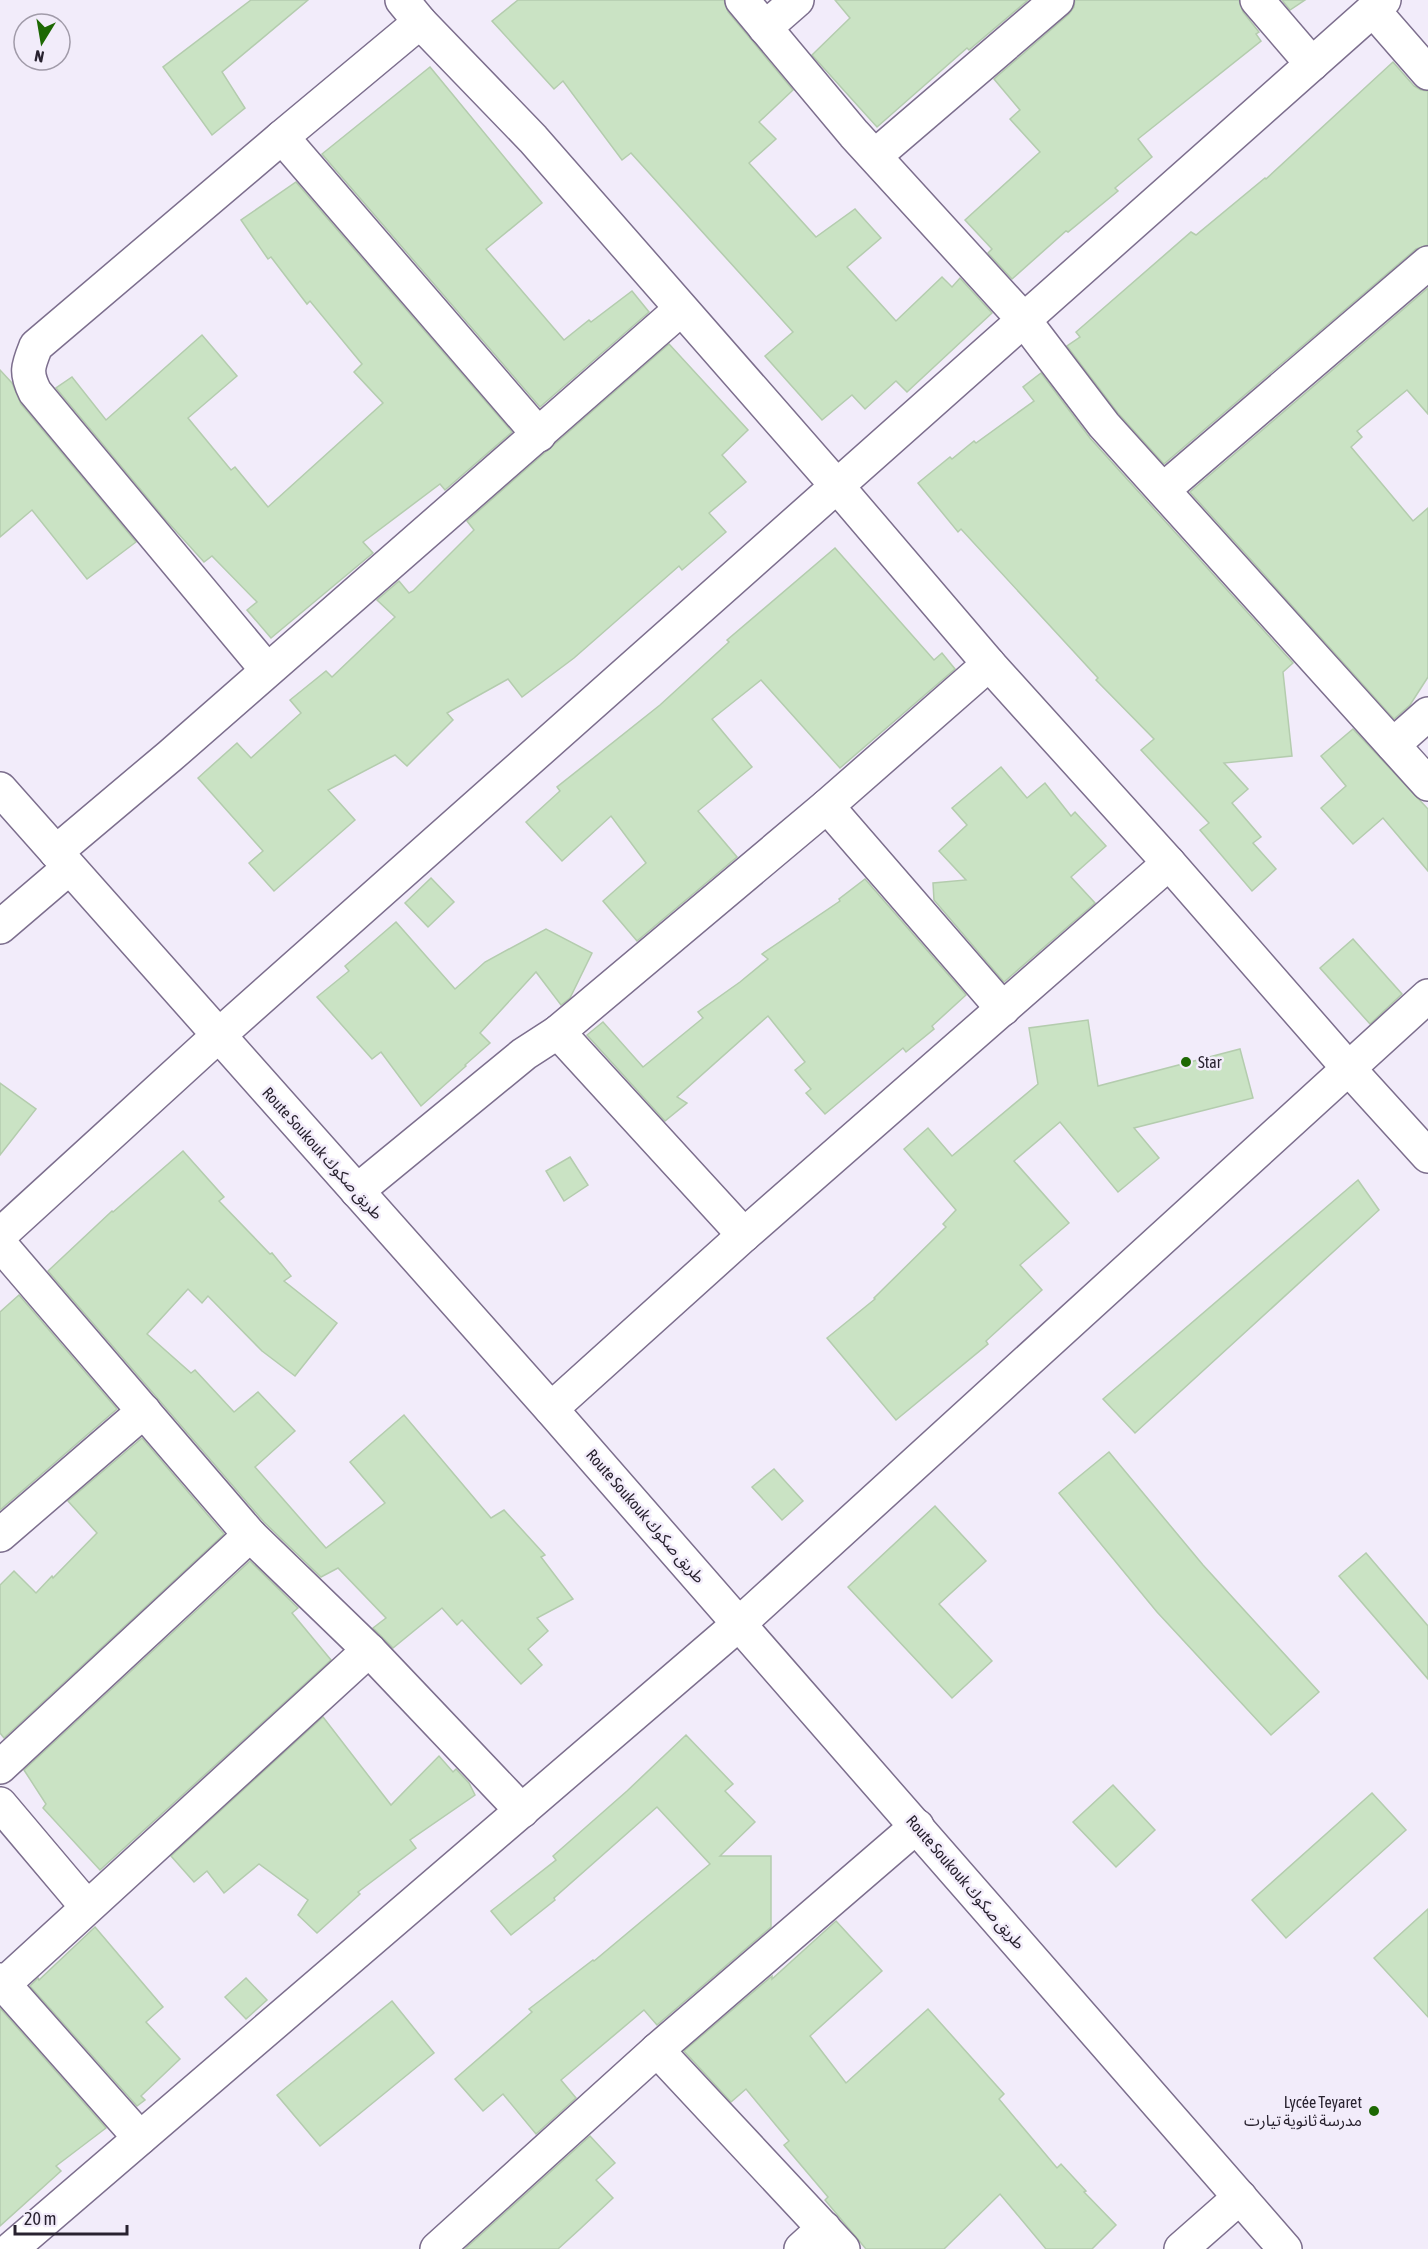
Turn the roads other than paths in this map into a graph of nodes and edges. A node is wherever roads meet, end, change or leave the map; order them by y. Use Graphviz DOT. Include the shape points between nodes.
graph roads {
  1 [pos="742,0"];
  2 [pos="797,0"];
  3 [pos="1056,0"];
  4 [pos="1257,0"];
  5 [pos="1378,5"];
  6 [pos="411,11"];
  7 [pos="765,27"];
  8 [pos="1312,64"];
  9 [pos="1428,73"];
  10 [pos="282,137"];
  11 [pos="874,156"];
  12 [pos="1428,263"];
  13 [pos="681,309"];
  14 [pos="1024,320"];
  15 [pos="539,435"];
  16 [pos="837,486"];
  17 [pos="1163,490"];
  18 [pos="989,664"];
  19 [pos="267,670"];
  20 [pos="1428,714"];
  21 [pos="1393,745"];
  22 [pos="1428,784"];
  23 [pos="0,789"];
  24 [pos="827,806"];
  25 [pos="62,860"];
  26 [pos="1169,863"];
  27 [pos="0,927"];
  28 [pos="1428,996"];
  29 [pos="1003,1009"];
  30 [pos="558,1032"];
  31 [pos="219,1035"];
  32 [pos="1349,1069"];
  33 [pos="1428,1156"];
  34 [pos="357,1191"];
  35 [pos="0,1235"];
  36 [pos="744,1235"];
  37 [pos="0,1244"];
  38 [pos="552,1409"];
  39 [pos="144,1411"];
  40 [pos="0,1535"];
  41 [pos="250,1535"];
  42 [pos="740,1623"];
  43 [pos="369,1650"];
  44 [pos="0,1767"];
  45 [pos="0,1804"];
  46 [pos="522,1811"];
  47 [pos="917,1826"];
  48 [pos="87,1907"];
  49 [pos="2,1982"];
  50 [pos="657,2050"];
  51 [pos="140,2138"];
  52 [pos="1240,2197"];
  53 [pos="823,2242"];
  54 [pos="11,2249"];
  55 [pos="437,2249"];
  56 [pos="1181,2249"];
  57 [pos="1285,2249"];
  1 -- 7 [label="street"];
  2 -- 7 [label="street"];
  3 -- 11 [label="street"];
  4 -- 8 [label="street"];
  5 -- 8 [label="street"];
  5 -- 9 [label="street"];
  6 -- 10 [label="street"];
  6 -- 13 [label="street" via="533,139"];
  7 -- 11 [label="street"];
  8 -- 14 [label="street"];
  10 -- 15 [label="street"];
  10 -- 19 [label="street" via="36,346 28,366 28,379 35,392"];
  11 -- 14 [label="street"];
  12 -- 17 [label="street"];
  13 -- 15 [label="street"];
  13 -- 16 [label="street"];
  14 -- 16 [label="street"];
  14 -- 17 [label="street" via="1104,425"];
  15 -- 19 [label="street"];
  16 -- 18 [label="street"];
  16 -- 31 [label="street"];
  17 -- 21 [label="street"];
  18 -- 24 [label="street"];
  18 -- 26 [label="street"];
  19 -- 25 [label="street"];
  20 -- 21 [label="street"];
  21 -- 22 [label="street"];
  23 -- 25 [label="street, Route Soukouk طريق صكوك"];
  24 -- 29 [label="street"];
  24 -- 30 [label="street"];
  25 -- 27 [label="street"];
  25 -- 31 [label="street, Route Soukouk طريق صكوك"];
  26 -- 29 [label="street"];
  26 -- 32 [label="street"];
  28 -- 32 [label="street"];
  29 -- 36 [label="street"];
  30 -- 34 [label="street" via="524,1054"];
  30 -- 36 [label="street"];
  31 -- 34 [label="street, Route Soukouk طريق صكوك"];
  31 -- 35 [label="street"];
  32 -- 33 [label="street"];
  32 -- 42 [label="street"];
  34 -- 38 [label="street, Route Soukouk طريق صكوك"];
  36 -- 38 [label="street"];
  37 -- 39 [label="street"];
  38 -- 42 [label="street, Route Soukouk طريق صكوك"];
  39 -- 40 [label="street"];
  39 -- 41 [label="street"];
  41 -- 43 [label="street"];
  41 -- 44 [label="street"];
  42 -- 46 [label="street"];
  42 -- 47 [label="street, Route Soukouk طريق صكوك"];
  43 -- 46 [label="street"];
  43 -- 48 [label="street"];
  45 -- 48 [label="street"];
  46 -- 51 [label="street"];
  47 -- 50 [label="street"];
  47 -- 52 [label="street, Route Soukouk طريق صكوك"];
  48 -- 49 [label="street"];
  49 -- 51 [label="street"];
  50 -- 53 [label="street"];
  50 -- 55 [label="street"];
  51 -- 54 [label="street"];
  52 -- 56 [label="street"];
  52 -- 57 [label="street, Route Soukouk طريق صكوك"];
}
